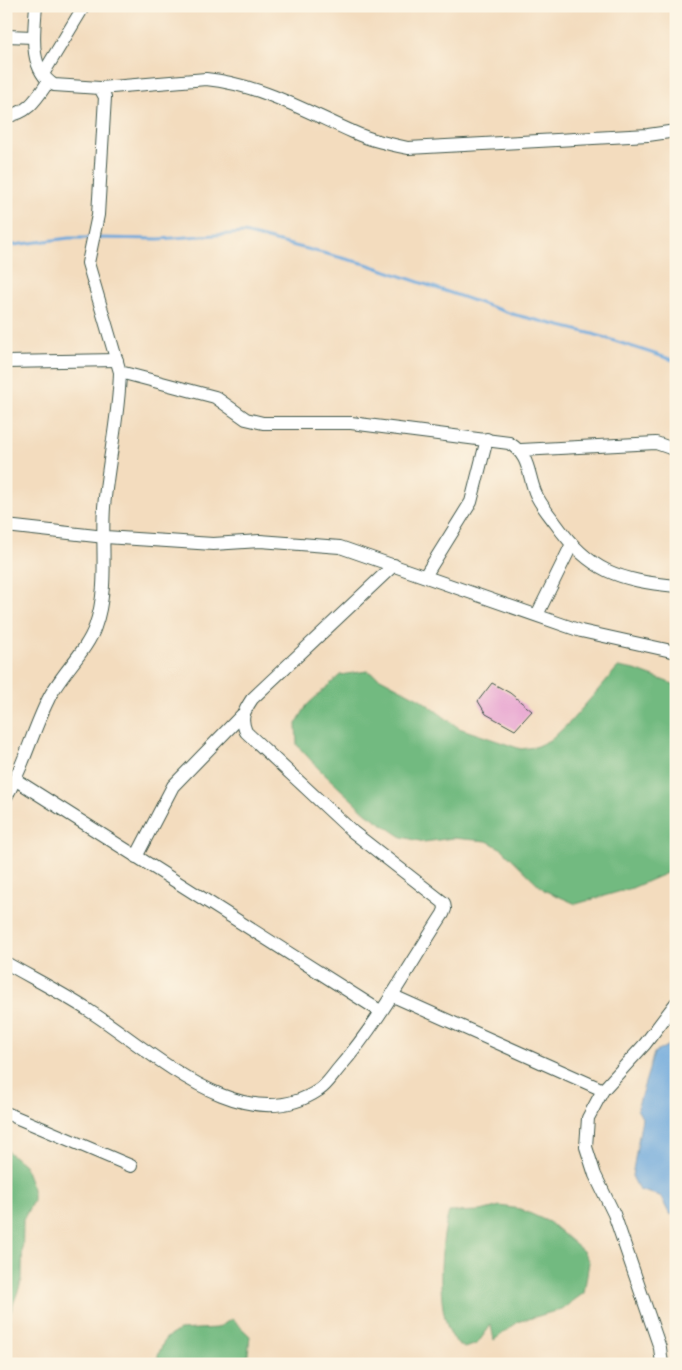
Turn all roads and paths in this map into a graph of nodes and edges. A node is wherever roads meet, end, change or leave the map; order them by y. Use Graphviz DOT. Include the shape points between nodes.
graph roads {
  1 [pos="36,6"];
  2 [pos="84,6"];
  3 [pos="6,36"];
  4 [pos="34,37"];
  5 [pos="46,78"];
  6 [pos="100,88"];
  7 [pos="6,116"];
  8 [pos="676,131"];
  9 [pos="6,362"];
  10 [pos="118,366"];
  11 [pos="487,439"];
  12 [pos="521,450"];
  13 [pos="676,450"];
  14 [pos="6,526"];
  15 [pos="105,537"];
  16 [pos="571,546"];
  17 [pos="394,565"];
  18 [pos="425,576"];
  19 [pos="676,586"];
  20 [pos="537,616"];
  21 [pos="676,652"];
  22 [pos="242,715"];
  23 [pos="16,780"];
  24 [pos="6,797"];
  25 [pos="136,857"];
  26 [pos="6,963"];
  27 [pos="391,994"];
  28 [pos="676,1003"];
  29 [pos="380,1011"];
  30 [pos="603,1090"];
  31 [pos="6,1113"];
  32 [pos="131,1166"];
  33 [pos="662,1364"];
  1 -- 4 [label="street"];
  2 -- 5 [label="street"];
  3 -- 4 [label="street"];
  4 -- 5 [label="street" via="34,53"];
  5 -- 6 [label="street" via="54,85"];
  5 -- 7 [label="street" via="39,97 25,110"];
  6 -- 8 [label="street" via="220,80 299,105 378,142 408,148"];
  6 -- 10 [label="street" via="105,97 95,228 89,253 90,272"];
  9 -- 10 [label="street"];
  10 -- 11 [label="street" via="215,397 246,418 263,423 351,423"];
  10 -- 15 [label="street" via="103,522"];
  11 -- 12 [label="street" via="509,443"];
  11 -- 18 [label="street" via="471,502"];
  12 -- 13 [label="street" via="656,443"];
  12 -- 16 [label="street" via="537,498"];
  14 -- 15 [label="street"];
  15 -- 17 [label="street" via="213,544 260,541 302,544 347,549"];
  15 -- 23 [label="street" via="103,596 95,629 48,699"];
  16 -- 19 [label="street" via="597,566 622,578"];
  16 -- 20 [label="street"];
  17 -- 18 [label="street"];
  17 -- 22 [label="street" via="252,699"];
  18 -- 20 [label="street"];
  20 -- 21 [label="street" via="582,631"];
  22 -- 25 [label="street" via="172,786"];
  22 -- 27 [label="street" via="246,732 353,832 444,902 443,914"];
  23 -- 24 [label="street"];
  23 -- 25 [label="street"];
  25 -- 29 [label="street"];
  26 -- 29 [label="street" via="91,1012 183,1076 216,1093 252,1104 294,1103 320,1090 350,1055"];
  27 -- 29 [label="street"];
  27 -- 30 [label="street"];
  28 -- 30 [label="street" via="645,1044"];
  30 -- 33 [label="street" via="588,1118 586,1147 614,1214 660,1348"];
  31 -- 32 [label="street"];
}
